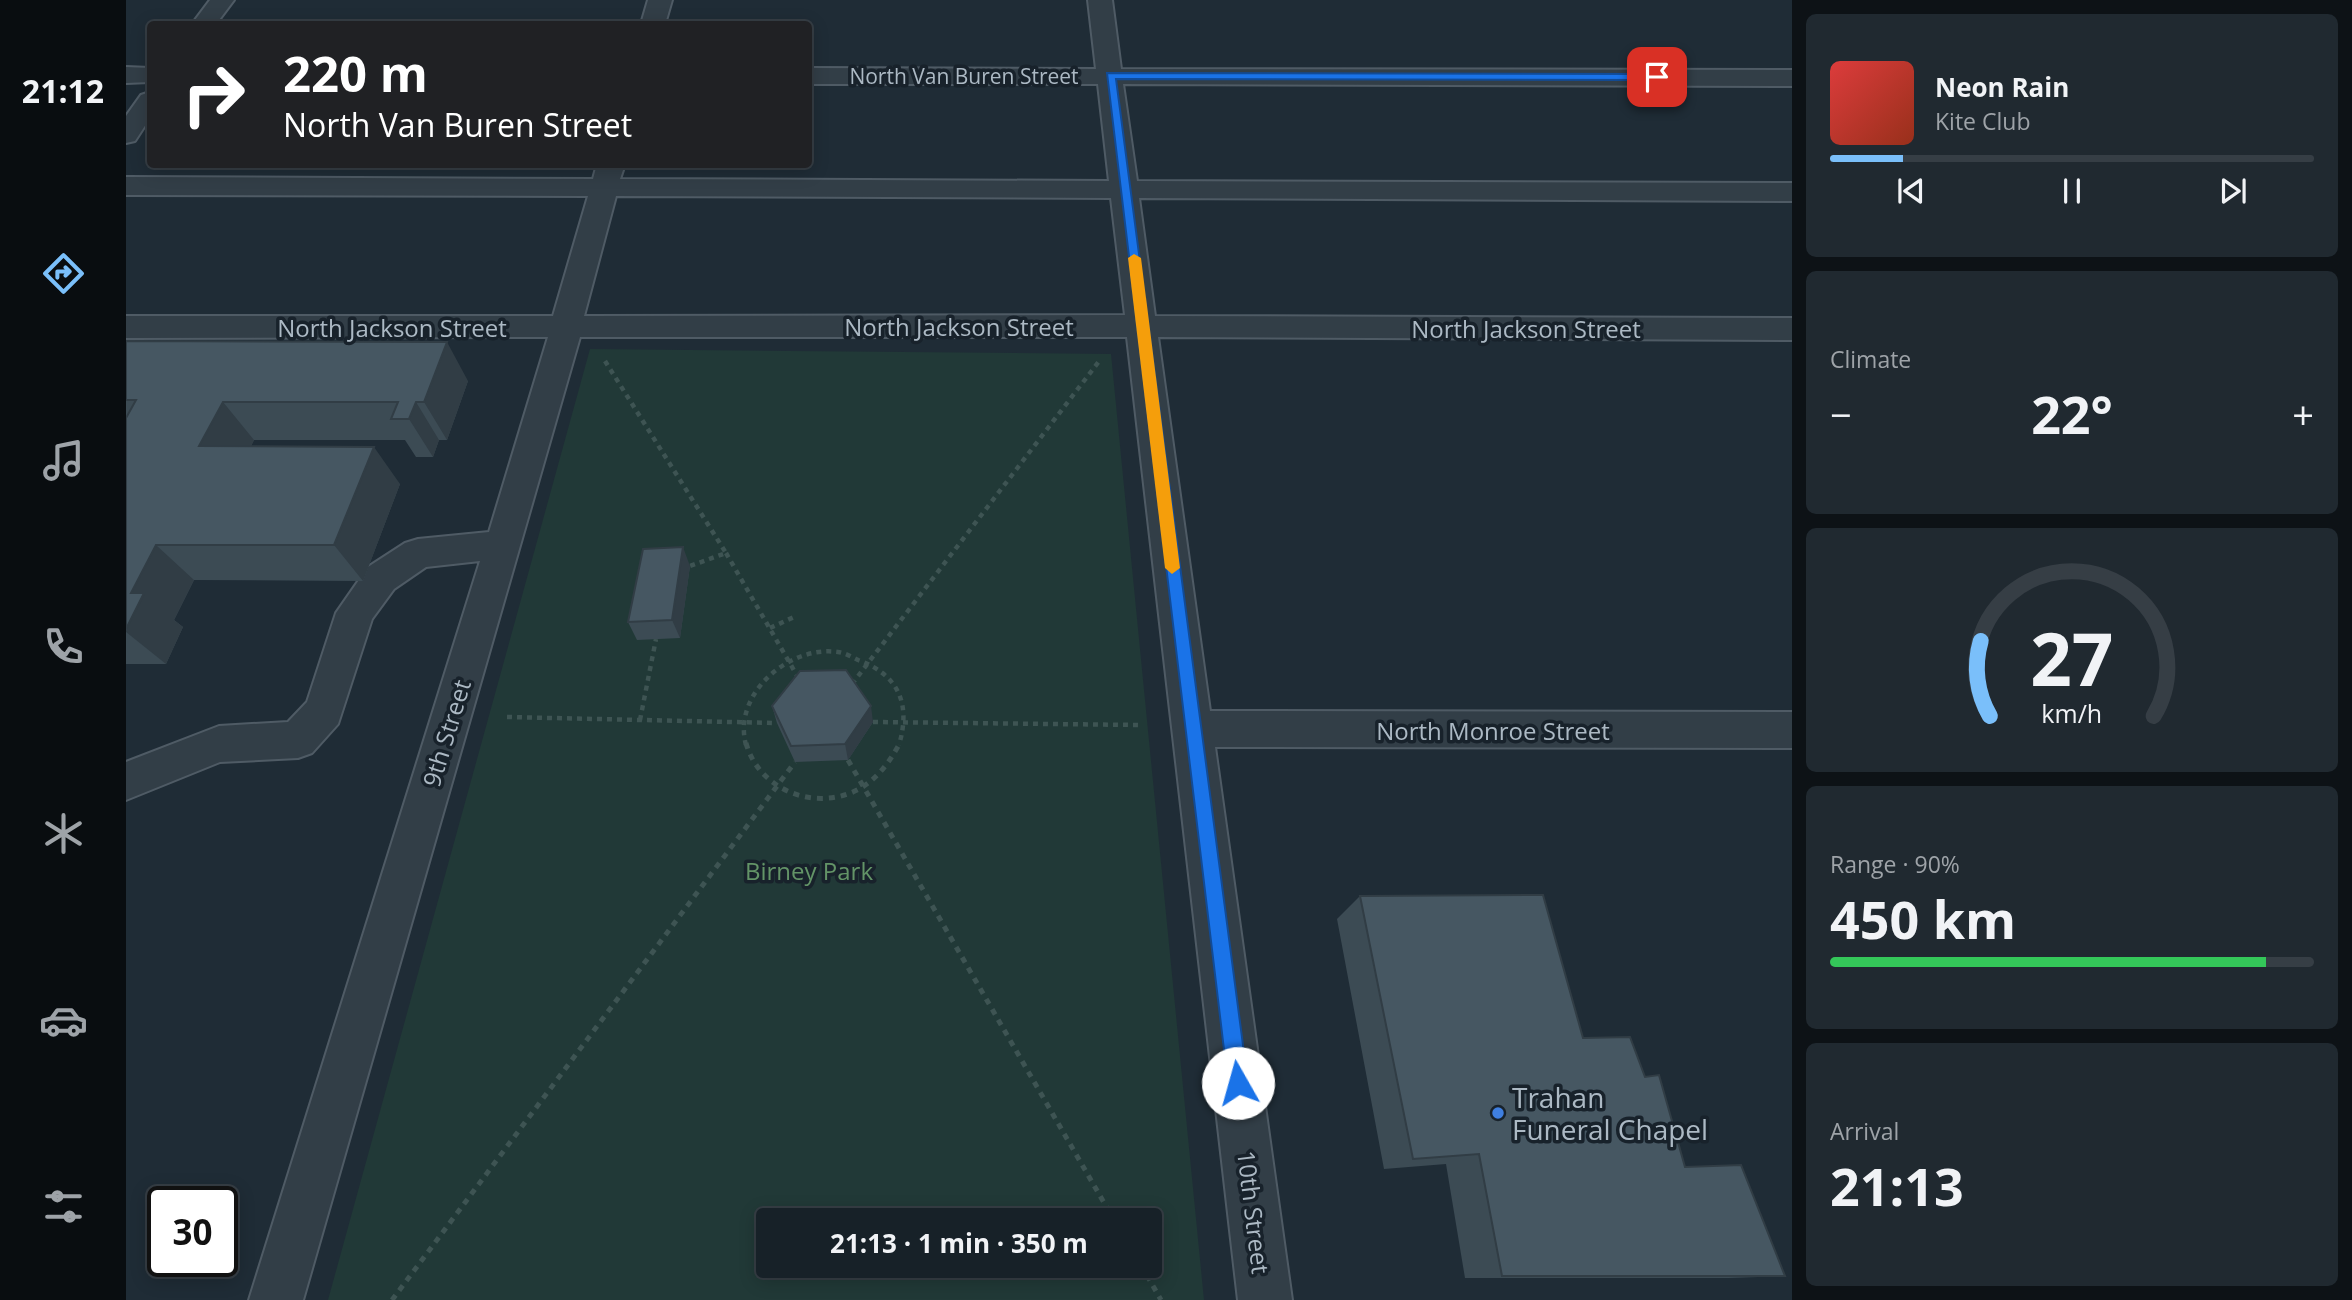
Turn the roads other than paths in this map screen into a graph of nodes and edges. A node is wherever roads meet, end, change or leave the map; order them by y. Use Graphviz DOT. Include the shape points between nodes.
graph roads {
  1 [pos="222,0"];
  2 [pos="660,0"];
  3 [pos="1100,0"];
  4 [pos="206,21"];
  5 [pos="654,21"];
  6 [pos="126,75"];
  7 [pos="147,75"];
  8 [pos="1110,75"];
  9 [pos="812,76"];
  10 [pos="1792,78"];
  11 [pos="147,104"];
  12 [pos="126,135"];
  13 [pos="607,176"];
  14 [pos="126,186"];
  15 [pos="1126,192"];
  16 [pos="1792,192"];
  17 [pos="126,327"];
  18 [pos="567,327"];
  19 [pos="1142,327"];
  20 [pos="1792,329"];
  21 [pos="502,545"];
  22 [pos="1193,729"];
  23 [pos="1792,730"];
  24 [pos="126,781"];
  25 [pos="276,1300"];
  26 [pos="1265,1300"];
  1 -- 4 [label="street"];
  2 -- 5 [label="street"];
  3 -- 8 [label="street, 10th Street"];
  6 -- 7 [label="street"];
  8 -- 9 [label="street, North Van Buren Street"];
  8 -- 10 [label="street, North Van Buren Street"];
  8 -- 15 [label="street, 10th Street"];
  11 -- 12 [label="street"];
  13 -- 14 [label="street"];
  13 -- 15 [label="street"];
  13 -- 18 [label="street, 9th Street"];
  15 -- 16 [label="street"];
  15 -- 19 [label="street, 10th Street"];
  17 -- 18 [label="street, North Jackson Street"];
  18 -- 19 [label="street, North Jackson Street"];
  18 -- 21 [label="street, 9th Street"];
  19 -- 20 [label="street, North Jackson Street"];
  19 -- 22 [label="street, 10th Street"];
  21 -- 24 [label="street" via="418,553 381,578 355,613 324,712 298,740 219,744"];
  21 -- 25 [label="street, 9th Street"];
  22 -- 23 [label="street, North Monroe Street"];
  22 -- 26 [label="street, 10th Street"];
}
